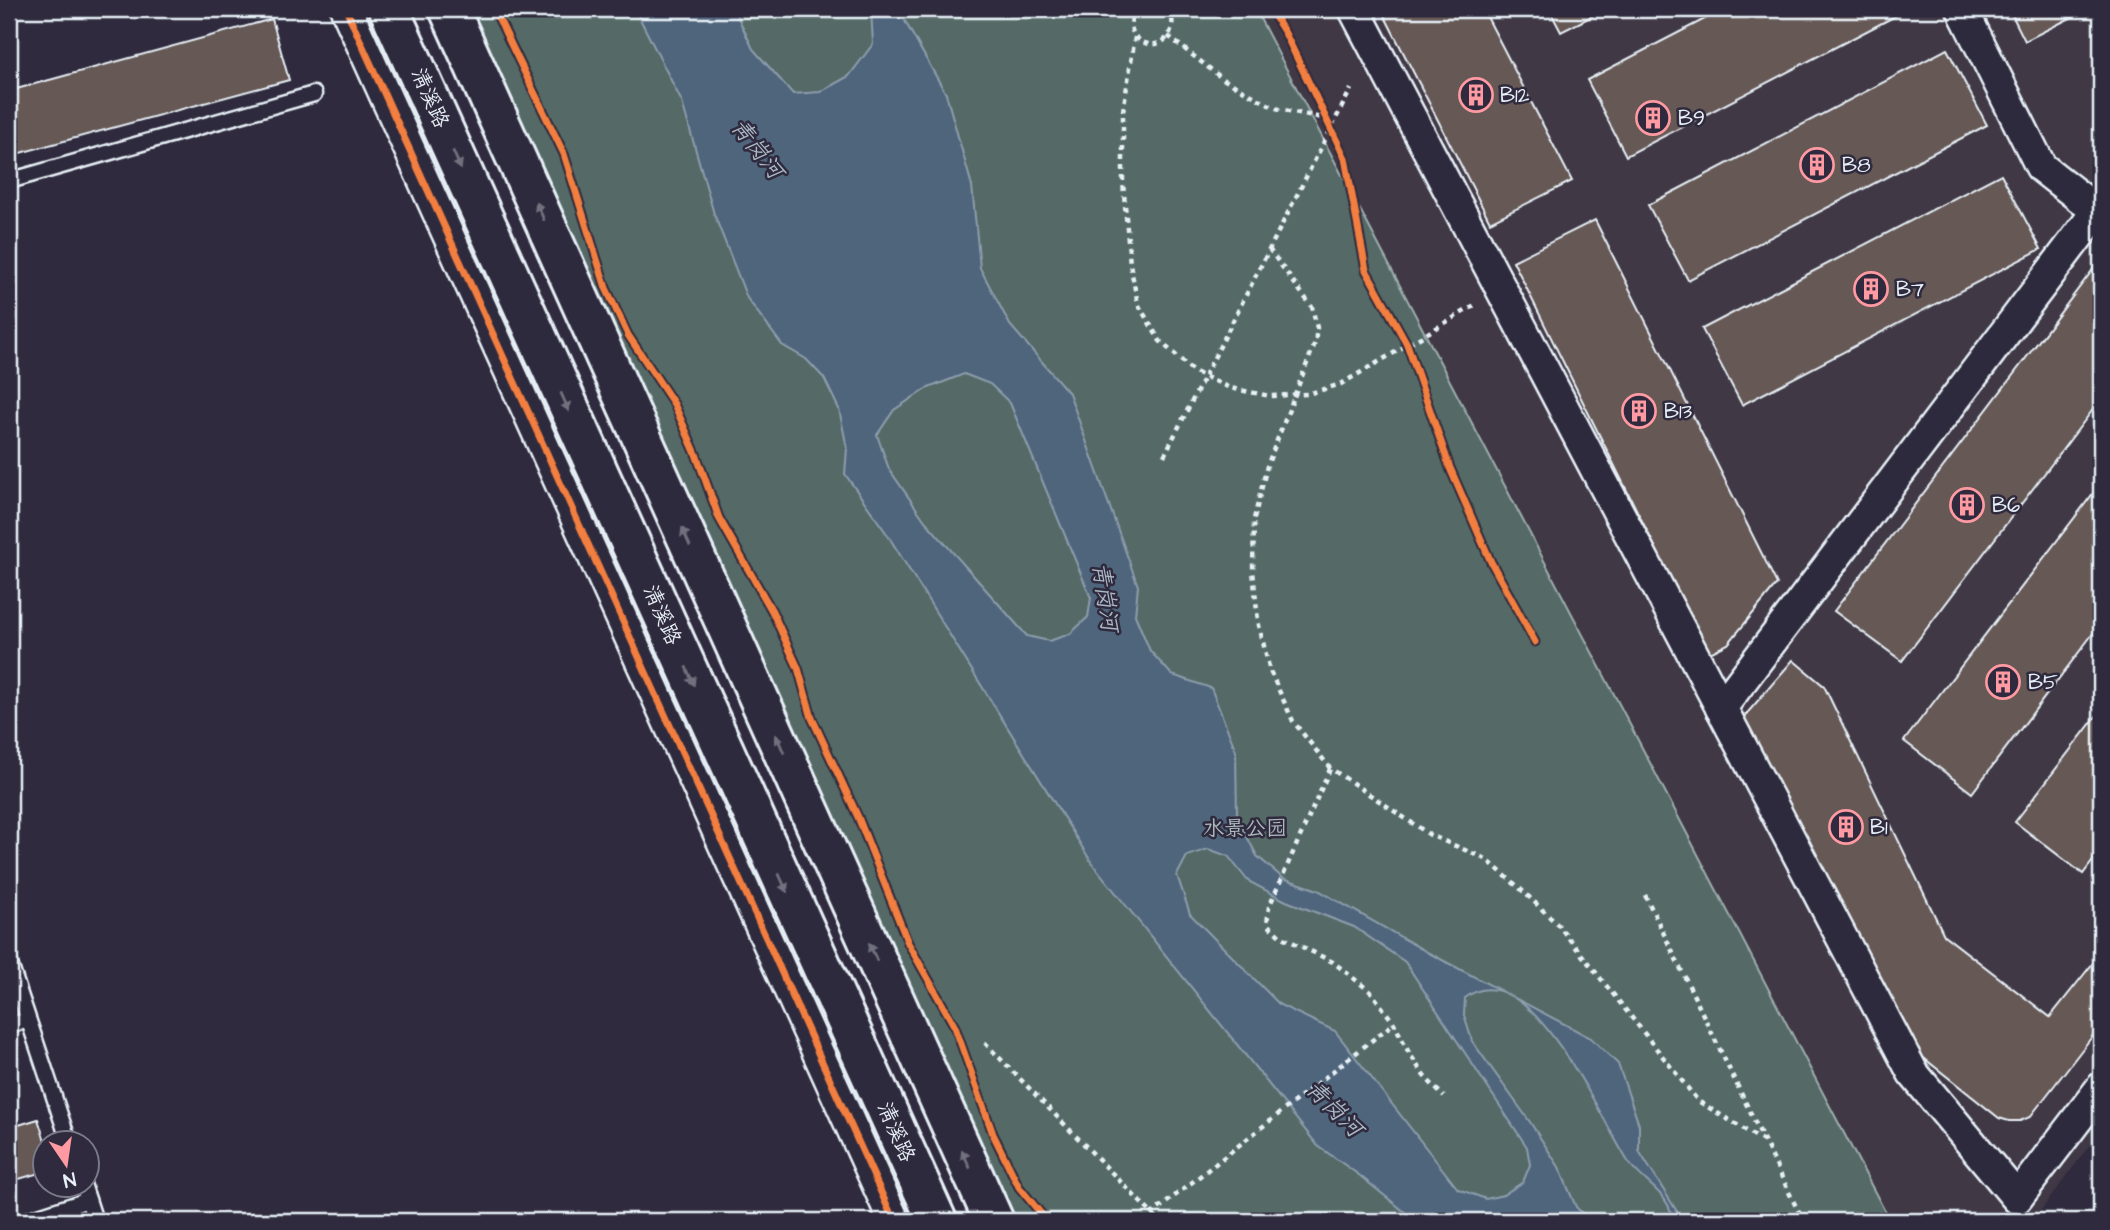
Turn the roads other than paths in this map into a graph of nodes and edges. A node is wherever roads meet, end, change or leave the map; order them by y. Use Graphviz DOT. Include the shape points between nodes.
graph roads {
  1 [pos="346,9"];
  2 [pos="389,9"];
  3 [pos="449,9"];
  4 [pos="1354,9"];
  5 [pos="1962,9"];
  6 [pos="314,94"];
  7 [pos="9,181"];
  8 [pos="2100,210"];
  9 [pos="563,262"];
  10 [pos="513,284"];
  11 [pos="1721,708"];
  12 [pos="9,961"];
  13 [pos="28,1020"];
  14 [pos="9,1026"];
  15 [pos="2101,1088"];
  16 [pos="64,1128"];
  17 [pos="88,1200"];
  18 [pos="23,1221"];
  19 [pos="95,1221"];
  20 [pos="894,1221"];
  21 [pos="937,1221"];
  22 [pos="994,1221"];
  1 -- 20 [label="street"];
  2 -- 10 [label="main road, 清溪路, one-way"];
  9 -- 3 [label="main road, one-way"];
  4 -- 11 [label="street"];
  5 -- 8 [label="street" via="2041,167"];
  6 -- 7 [label="lane"];
  8 -- 11 [label="street"];
  9 -- 10 [label="main road"];
  22 -- 9 [label="main road, one-way"];
  10 -- 21 [label="main road, 清溪路, one-way"];
  11 -- 15 [label="street" via="1913,1073 2017,1198"];
  12 -- 13 [label="lane"];
  13 -- 14 [label="lane"];
  13 -- 16 [label="lane"];
  17 -- 18 [label="lane"];
  17 -- 19 [label="lane"];
}
